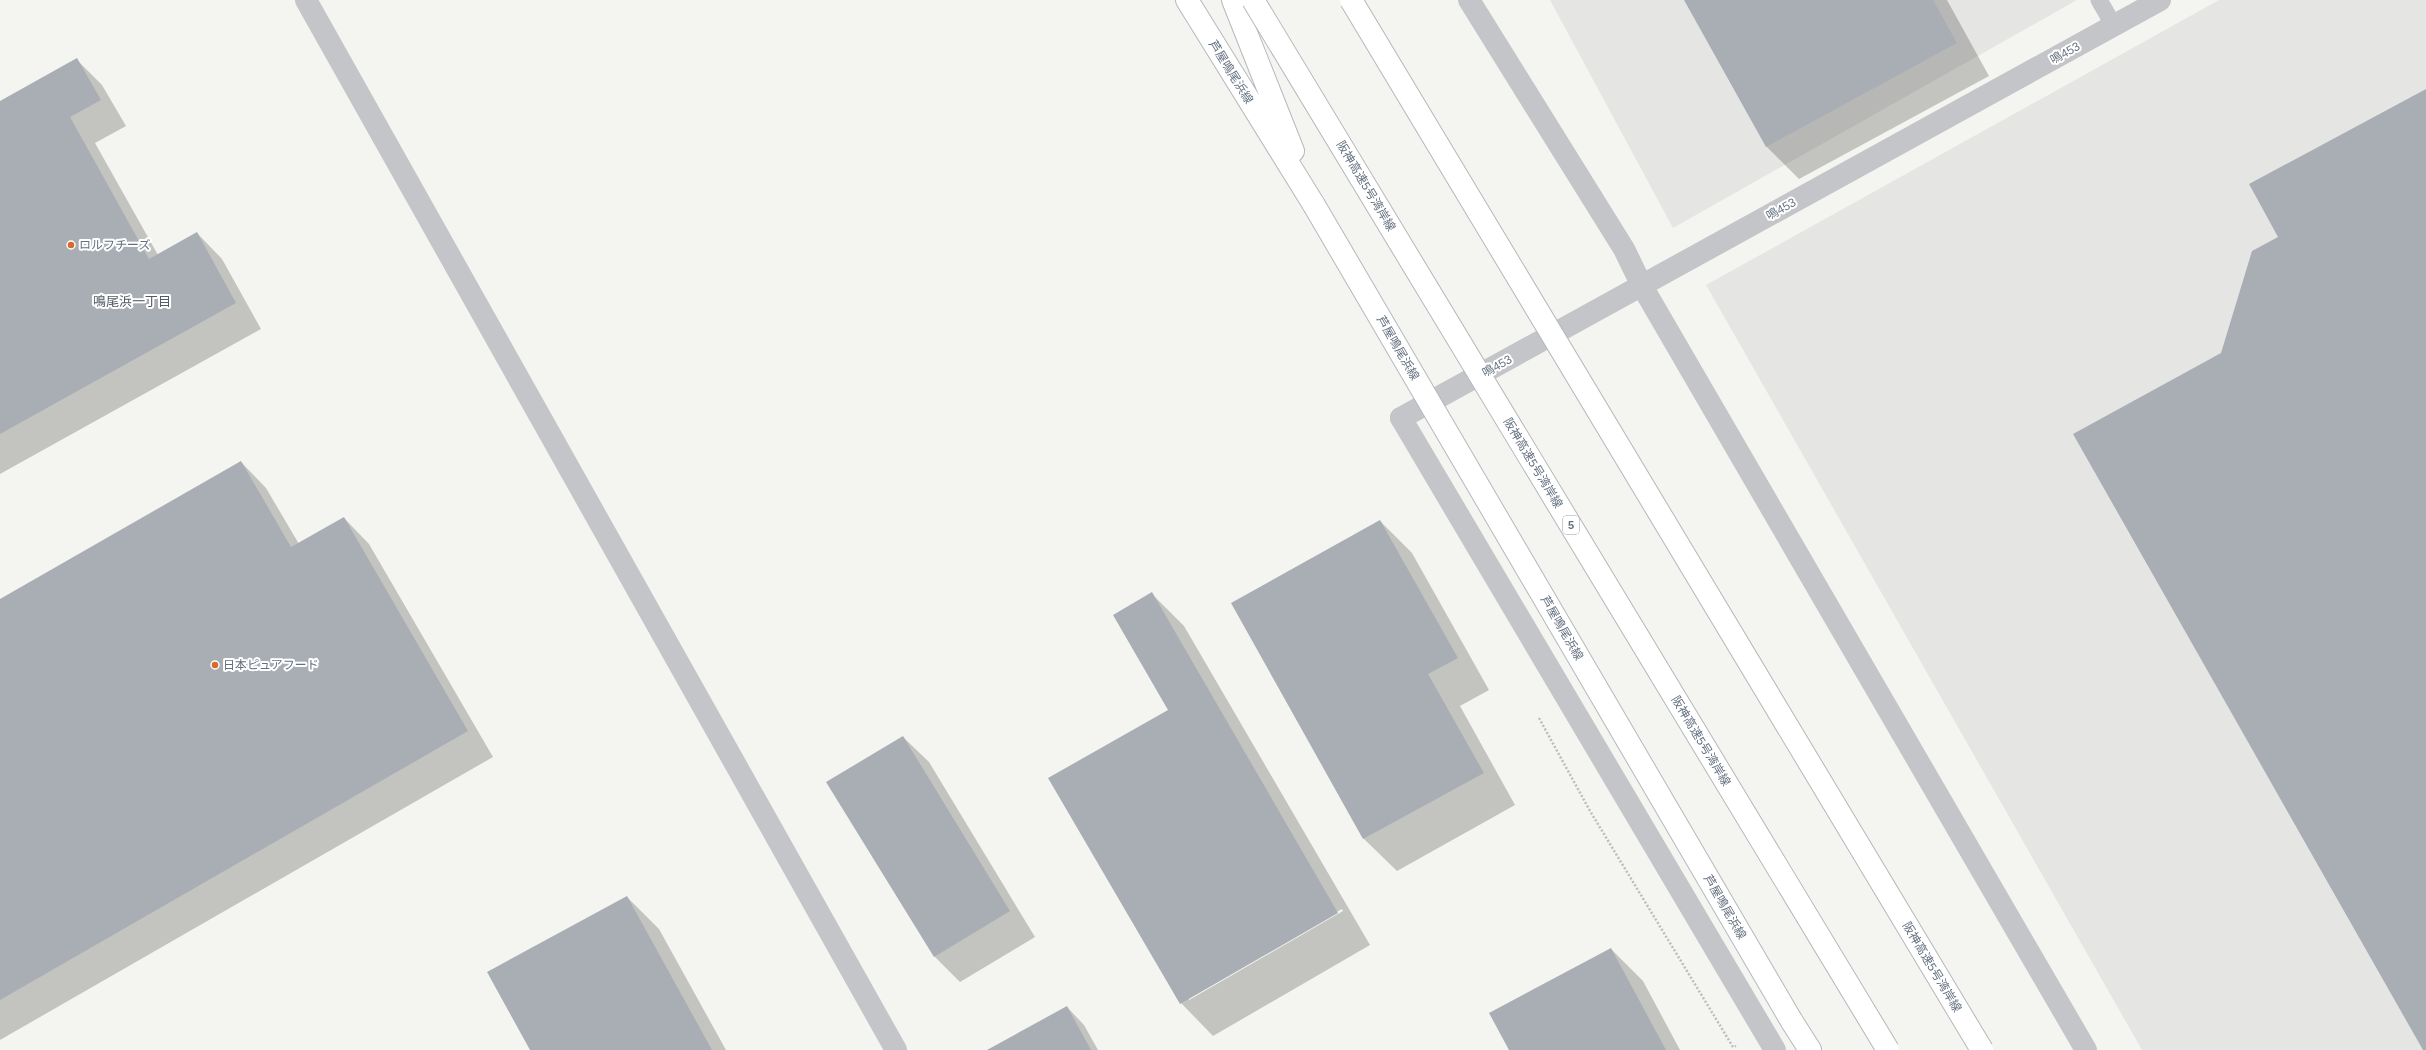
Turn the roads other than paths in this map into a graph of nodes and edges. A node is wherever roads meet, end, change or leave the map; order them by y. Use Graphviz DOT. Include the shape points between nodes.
graph roads {
  1 [pos="306,0"];
  2 [pos="1187,0"];
  3 [pos="1232,0"];
  4 [pos="1253,0"];
  5 [pos="1351,0"];
  6 [pos="1469,0"];
  7 [pos="2100,0"];
  8 [pos="2160,0"];
  9 [pos="2114,26"];
  10 [pos="1314,206"];
  11 [pos="1642,286"];
  12 [pos="896,1050"];
  13 [pos="1775,1050"];
  14 [pos="1810,1050"];
  15 [pos="1888,1050"];
  16 [pos="1982,1050"];
  17 [pos="2086,1050"];
  1 -- 12 [label="street"];
  2 -- 10 [label="main road, 芦屋鳴尾浜線"];
  3 -- 10 [label="main road, 芦屋鳴尾浜線"];
  4 -- 15 [label="main road, 阪神高速5号湾岸線 / 5, bridge"];
  5 -- 16 [label="main road, 阪神高速5号湾岸線, bridge"];
  6 -- 11 [label="street" via="1624,248"];
  7 -- 9 [label="lane"];
  8 -- 9 [label="street, 鳴453"];
  9 -- 11 [label="street, 鳴453"];
  10 -- 14 [label="main road, 芦屋鳴尾浜線, bridge"];
  11 -- 13 [label="street, 鳴453" via="1401,418"];
  11 -- 17 [label="street"];
}
